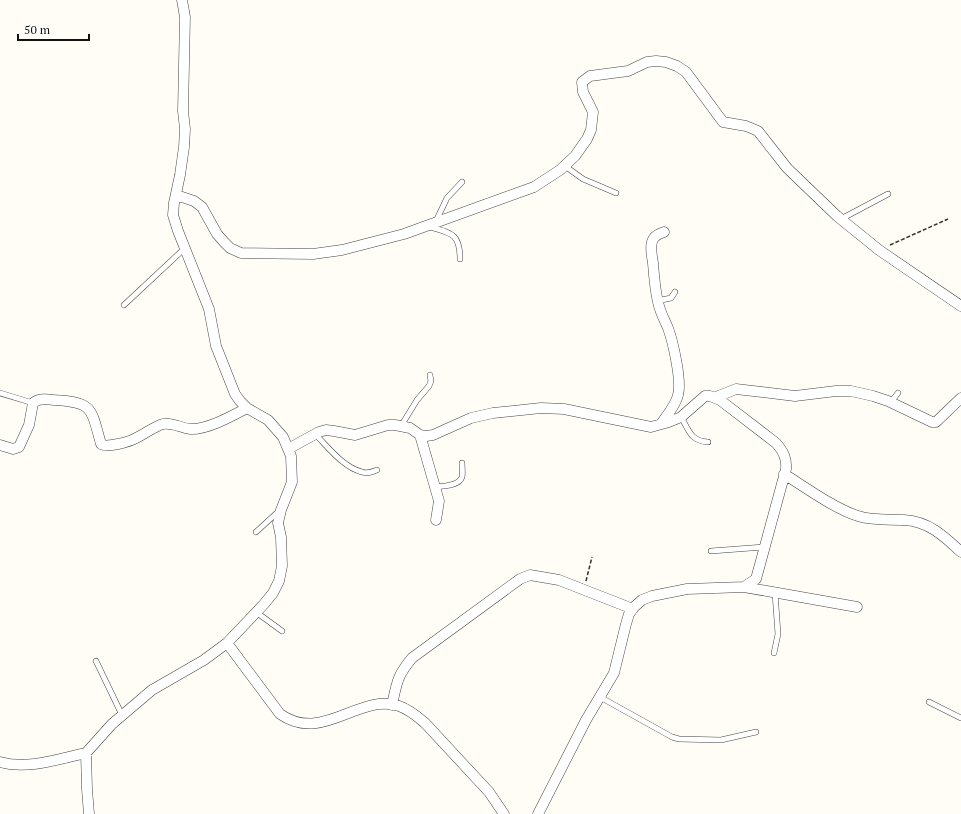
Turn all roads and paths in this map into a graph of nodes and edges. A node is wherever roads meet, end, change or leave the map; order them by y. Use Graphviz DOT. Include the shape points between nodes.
graph roads {
  1 [pos="182,0"];
  2 [pos="565,166"];
  3 [pos="462,182"];
  4 [pos="616,193"];
  5 [pos="888,194"];
  6 [pos="176,195"];
  7 [pos="841,219"];
  8 [pos="948,219"];
  9 [pos="431,225"];
  10 [pos="664,232"];
  11 [pos="185,248"];
  12 [pos="879,250"];
  13 [pos="460,259"];
  14 [pos="675,292"];
  15 [pos="657,301"];
  16 [pos="124,305"];
  17 [pos="961,306"];
  18 [pos="430,375"];
  19 [pos="0,393"];
  20 [pos="898,394"];
  21 [pos="716,397"];
  22 [pos="961,398"];
  23 [pos="33,402"];
  24 [pos="891,402"];
  25 [pos="247,408"];
  26 [pos="680,416"];
  27 [pos="661,424"];
  28 [pos="401,426"];
  29 [pos="316,434"];
  30 [pos="420,435"];
  31 [pos="708,442"];
  32 [pos="0,445"];
  33 [pos="288,449"];
  34 [pos="462,463"];
  35 [pos="377,470"];
  36 [pos="784,474"];
  37 [pos="435,487"];
  38 [pos="280,510"];
  39 [pos="436,520"];
  40 [pos="256,532"];
  41 [pos="765,547"];
  42 [pos="711,551"];
  43 [pos="961,552"];
  44 [pos="592,557"];
  45 [pos="744,587"];
  46 [pos="584,590"];
  47 [pos="776,593"];
  48 [pos="857,607"];
  49 [pos="633,609"];
  50 [pos="256,612"];
  51 [pos="282,631"];
  52 [pos="227,643"];
  53 [pos="774,653"];
  54 [pos="96,661"];
  55 [pos="600,697"];
  56 [pos="929,702"];
  57 [pos="392,705"];
  58 [pos="122,715"];
  59 [pos="961,718"];
  60 [pos="756,732"];
  61 [pos="86,753"];
  62 [pos="0,762"];
  63 [pos="89,814"];
  64 [pos="504,814"];
  65 [pos="538,814"];
  1 -- 6 [label="street" via="185,17 185,129"];
  2 -- 4 [label="lane" via="583,179"];
  2 -- 7 [label="street" via="575,156 591,130 593,112 582,87 585,78 628,71 647,62 666,62 686,72 723,122 758,131 787,168"];
  2 -- 9 [label="street" via="534,187"];
  3 -- 9 [label="lane" via="447,198"];
  5 -- 7 [label="lane"];
  6 -- 9 [label="street" via="194,201 202,207 217,234 230,248 241,253 313,254 342,250"];
  6 -- 11 [label="street" via="173,216"];
  7 -- 12 [label="street"];
  8 -- 12 [label="path"];
  9 -- 13 [label="lane" via="447,231 458,240"];
  10 -- 15 [label="street" via="652,242"];
  11 -- 16 [label="lane"];
  11 -- 25 [label="street" via="209,309 216,346 235,394"];
  12 -- 17 [label="street"];
  14 -- 15 [label="lane" via="671,298"];
  15 -- 27 [label="street" via="673,348 679,391"];
  18 -- 28 [label="lane" via="429,386"];
  19 -- 23 [label="lane"];
  20 -- 24 [label="lane"];
  21 -- 24 [label="street" via="736,388 795,396 845,390"];
  21 -- 26 [label="street" via="705,396"];
  21 -- 36 [label="street" via="776,443 786,462"];
  22 -- 24 [label="street" via="936,422"];
  23 -- 25 [label="street" via="40,399 77,402 83,405 94,418 103,446 134,439 164,424 191,429 201,428"];
  23 -- 32 [label="street" via="29,425 19,447 13,449"];
  25 -- 33 [label="street" via="268,420 283,437"];
  26 -- 27 [label="street"];
  26 -- 31 [label="lane" via="695,439"];
  27 -- 30 [label="street" via="651,427 570,410 541,408 471,418 433,435"];
  28 -- 29 [label="street" via="388,425 355,435 334,430"];
  28 -- 30 [label="street" via="410,428"];
  29 -- 33 [label="street"];
  29 -- 35 [label="lane" via="343,462 363,473"];
  30 -- 37 [label="street"];
  33 -- 38 [label="street" via="291,456 292,482"];
  34 -- 37 [label="lane" via="460,481"];
  36 -- 41 [label="street"];
  36 -- 43 [label="street" via="834,505 858,516 871,520 906,520 926,526 939,532"];
  37 -- 39 [label="street" via="439,501"];
  38 -- 40 [label="lane"];
  38 -- 50 [label="street" via="278,523 282,566 279,581 273,593"];
  41 -- 42 [label="lane"];
  41 -- 45 [label="street" via="756,579"];
  44 -- 46 [label="path"];
  45 -- 47 [label="street"];
  45 -- 49 [label="street" via="687,589 652,596 642,600"];
  46 -- 49 [label="street"];
  46 -- 57 [label="street" via="559,580 536,575 520,579 412,658 401,672"];
  47 -- 48 [label="street"];
  47 -- 53 [label="lane" via="778,634"];
  49 -- 55 [label="street" via="626,624 614,673"];
  50 -- 51 [label="lane"];
  50 -- 52 [label="street"];
  52 -- 57 [label="street" via="280,714 298,724 338,718 380,704"];
  52 -- 58 [label="street" via="204,660 156,688"];
  54 -- 58 [label="lane"];
  55 -- 60 [label="lane" via="679,739 721,740"];
  55 -- 65 [label="street"];
  56 -- 59 [label="lane"];
  57 -- 64 [label="street" via="416,715 425,723 489,792"];
  58 -- 61 [label="street"];
  61 -- 62 [label="street" via="30,765"];
  61 -- 63 [label="street"];
}
